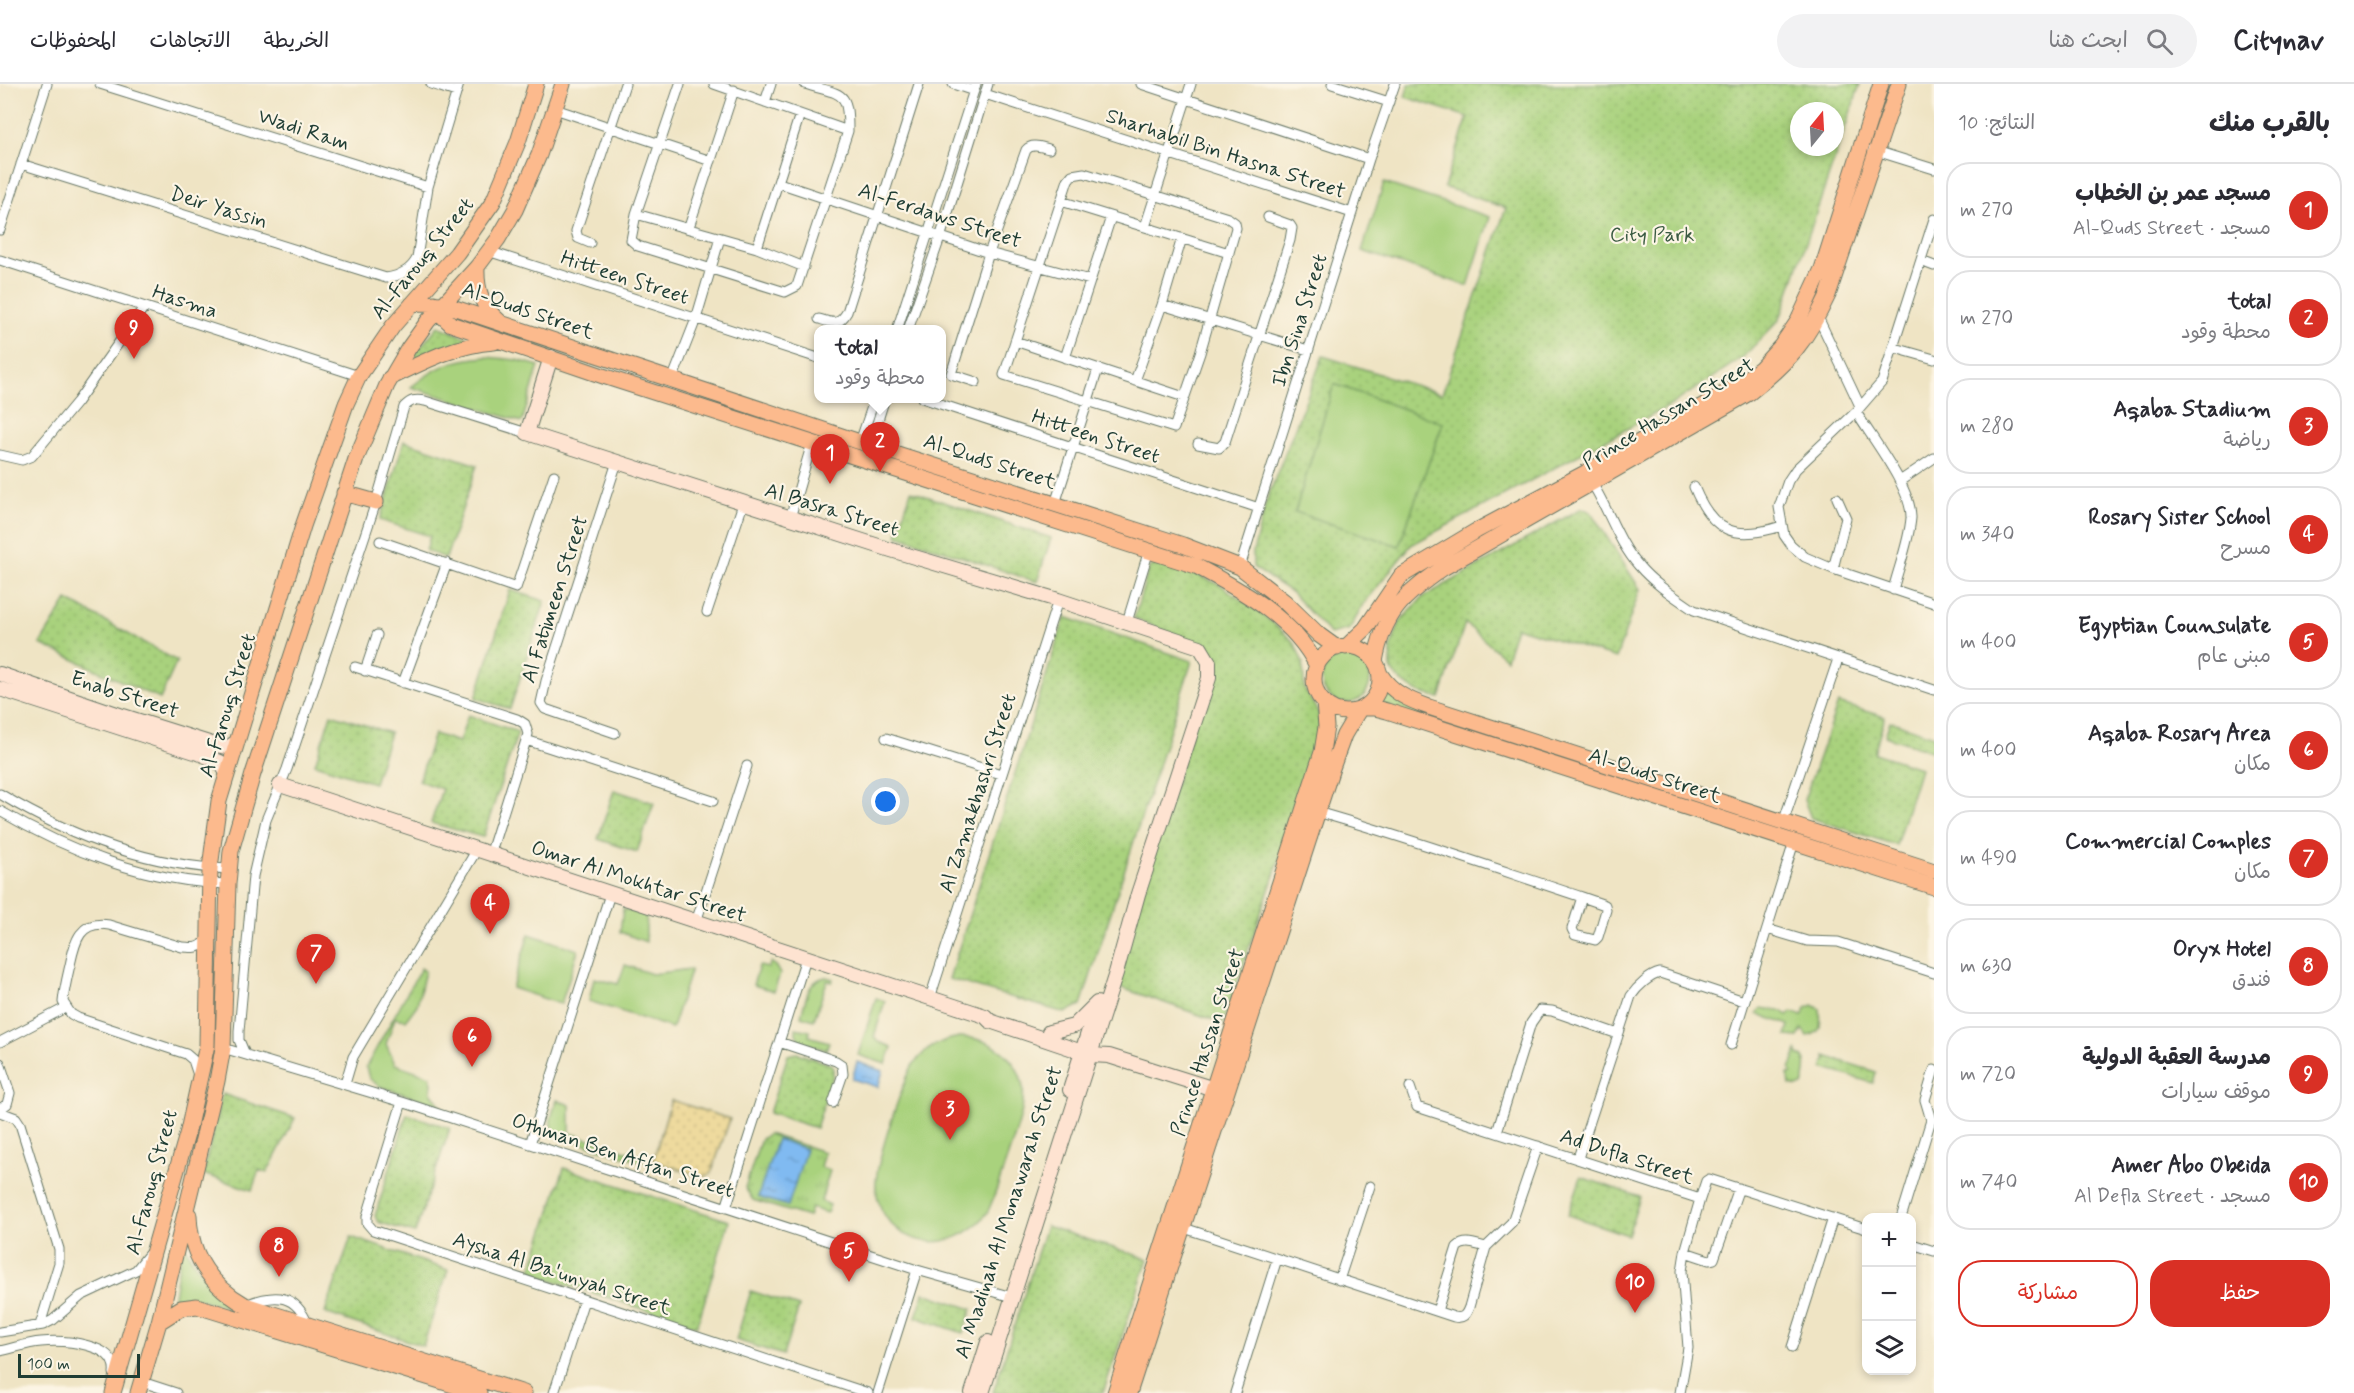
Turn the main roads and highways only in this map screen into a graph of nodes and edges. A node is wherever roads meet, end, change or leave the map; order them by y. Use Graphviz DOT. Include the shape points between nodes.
graph roads {
  1 [pos="536,84"];
  2 [pos="563,84"];
  3 [pos="1881,84"];
  4 [pos="1899,84"];
  5 [pos="477,267"];
  6 [pos="435,277"];
  7 [pos="412,304"];
  8 [pos="438,306"];
  9 [pos="503,334"];
  10 [pos="551,357"];
  11 [pos="390,378"];
  12 [pos="756,408"];
  13 [pos="775,414"];
  14 [pos="748,422"];
  15 [pos="770,429"];
  16 [pos="963,475"];
  17 [pos="1588,478"];
  18 [pos="981,489"];
  19 [pos="961,490"];
  20 [pos="344,493"];
  21 [pos="376,502"];
  22 [pos="1342,647"];
  23 [pos="1317,666"];
  24 [pos="1377,668"];
  25 [pos="0,674"];
  26 [pos="0,689"];
  27 [pos="1324,702"];
  28 [pos="1361,709"];
  29 [pos="237,742"];
  30 [pos="227,773"];
  31 [pos="1615,776"];
  32 [pos="280,785"];
  33 [pos="1869,858"];
  34 [pos="1887,864"];
  35 [pos="1934,872"];
  36 [pos="1934,887"];
  37 [pos="1138,894"];
  38 [pos="1251,999"];
  39 [pos="1098,1003"];
  40 [pos="1049,1036"];
  41 [pos="1087,1049"];
  42 [pos="1074,1077"];
  43 [pos="1214,1089"];
  44 [pos="187,1200"];
  45 [pos="1008,1297"];
  46 [pos="1149,1308"];
  47 [pos="159,1322"];
  48 [pos="395,1360"];
  49 [pos="140,1388"];
  50 [pos="463,1391"];
  51 [pos="112,1393"];
  52 [pos="479,1393"];
  53 [pos="524,1393"];
  54 [pos="972,1393"];
  55 [pos="982,1393"];
  56 [pos="1115,1393"];
  57 [pos="1129,1393"];
  1 -- 6 [label="main road, Al-Farouq Street" via="494,202"];
  2 -- 5 [label="main road, Al-Farouq Street" via="515,210"];
  3 -- 17 [label="main road, Prince Hassan Street" via="1822,269 1798,321 1781,346 1761,368 1734,388"];
  4 -- 17 [label="main road, Prince Hassan Street" via="1828,295 1798,350 1749,393"];
  5 -- 8 [label="main road, Al-Farouq Street"];
  5 -- 9 [label="main road" via="483,304"];
  6 -- 7 [label="main road, Al-Farouq Street"];
  6 -- 8 [label="main road, Al-Quds Street" via="433,289"];
  7 -- 8 [label="main road, Al-Quds Street"];
  7 -- 29 [label="main road, Al-Farouq Street" via="359,376 346,404 303,526"];
  8 -- 9 [label="main road, Al-Quds Street" via="450,324"];
  8 -- 11 [label="main road, Al-Farouq Street"];
  9 -- 10 [label="main road, Al-Quds Street"];
  9 -- 11 [label="main road" via="436,355"];
  9 -- 12 [label="main road, Al-Quds Street" via="672,380"];
  10 -- 14 [label="main road, Al-Quds Street"];
  10 -- 37 [label="main road, Al Basra Street" via="527,433 1200,647 1209,662 1209,678"];
  11 -- 20 [label="main road, Al-Farouq Street"];
  12 -- 13 [label="main road, Al-Quds Street"];
  12 -- 14 [label="main road" via="758,418"];
  13 -- 15 [label="main road" via="767,422"];
  13 -- 16 [label="main road, Al-Quds Street"];
  14 -- 15 [label="main road, Al-Quds Street"];
  15 -- 19 [label="main road, Al-Quds Street"];
  16 -- 18 [label="main road, Al-Quds Street"];
  16 -- 19 [label="main road" via="967,482"];
  17 -- 22 [label="main road, Prince Hassan Street" via="1476,531 1401,576 1365,629"];
  17 -- 24 [label="main road, Prince Hassan Street" via="1411,590 1379,638"];
  18 -- 19 [label="main road, Al-Quds Street"];
  18 -- 22 [label="main road, Al-Quds Street" via="1055,504 1240,567 1319,635"];
  18 -- 23 [label="main road, Al-Quds Street" via="1196,566 1272,612 1296,635"];
  20 -- 21 [label="main road"];
  20 -- 44 [label="main road, Al-Farouq Street" via="231,851 222,1048"];
  22 -- 23 [label="main road" via="1322,658"];
  22 -- 24 [label="main road" via="1360,649"];
  23 -- 27 [label="main road" via="1316,689"];
  24 -- 28 [label="main road" via="1377,694"];
  24 -- 31 [label="main road, Al-Quds Street" via="1387,685 1410,700"];
  25 -- 29 [label="main road, Enab Street" via="215,745 230,746"];
  26 -- 30 [label="main road, Enab Street" via="201,754 220,762"];
  27 -- 28 [label="main road" via="1340,711"];
  27 -- 38 [label="main road, Prince Hassan Street" via="1322,753"];
  28 -- 31 [label="main road, Al-Quds Street" via="1388,711"];
  28 -- 38 [label="main road, Prince Hassan Street" via="1344,735"];
  29 -- 30 [label="main road, Al-Farouq Street"];
  30 -- 51 [label="main road, Al-Farouq Street" via="214,827 210,876 207,1045 188,1131"];
  31 -- 33 [label="main road, Al-Quds Street" via="1784,823"];
  31 -- 33 [label="main road, Al-Quds Street" via="1794,842"];
  32 -- 40 [label="main road, Omar Al Mokhtar Street" via="985,1016 990,1021"];
  33 -- 34 [label="main road, Al-Quds Street"];
  34 -- 35 [label="main road, Al-Quds Street"];
  34 -- 36 [label="main road, Al-Quds Street"];
  37 -- 39 [label="main road"];
  37 -- 41 [label="main road" via="1125,945"];
  38 -- 43 [label="main road, Prince Hassan Street"];
  38 -- 46 [label="main road, Prince Hassan Street" via="1184,1228"];
  39 -- 40 [label="main road" via="1074,1026"];
  39 -- 41 [label="main road"];
  40 -- 41 [label="main road, Omar Al Mokhtar Street"];
  40 -- 42 [label="main road" via="1065,1053"];
  41 -- 42 [label="main road, Al Madinah Al Monawarah Street"];
  41 -- 43 [label="main road, Omar Al Mokhtar Street"];
  41 -- 45 [label="main road, Al Madinah Al Monawarah Street"];
  42 -- 45 [label="main road, Al Madinah Al Monawarah Street"];
  43 -- 46 [label="main road, Prince Hassan Street"];
  44 -- 47 [label="main road, Al-Farouq Street"];
  44 -- 48 [label="main road" via="195,1254 226,1292 245,1305"];
  45 -- 54 [label="main road, Al Madinah Al Monawarah Street"];
  45 -- 55 [label="main road, Al Madinah Al Monawarah Street"];
  46 -- 56 [label="main road, Prince Hassan Street"];
  46 -- 57 [label="main road, Prince Hassan Street"];
  47 -- 48 [label="main road" via="181,1308 197,1306"];
  47 -- 49 [label="main road, Al-Farouq Street"];
  48 -- 50 [label="main road"];
  48 -- 53 [label="main road"];
  50 -- 52 [label="main road"];
}
